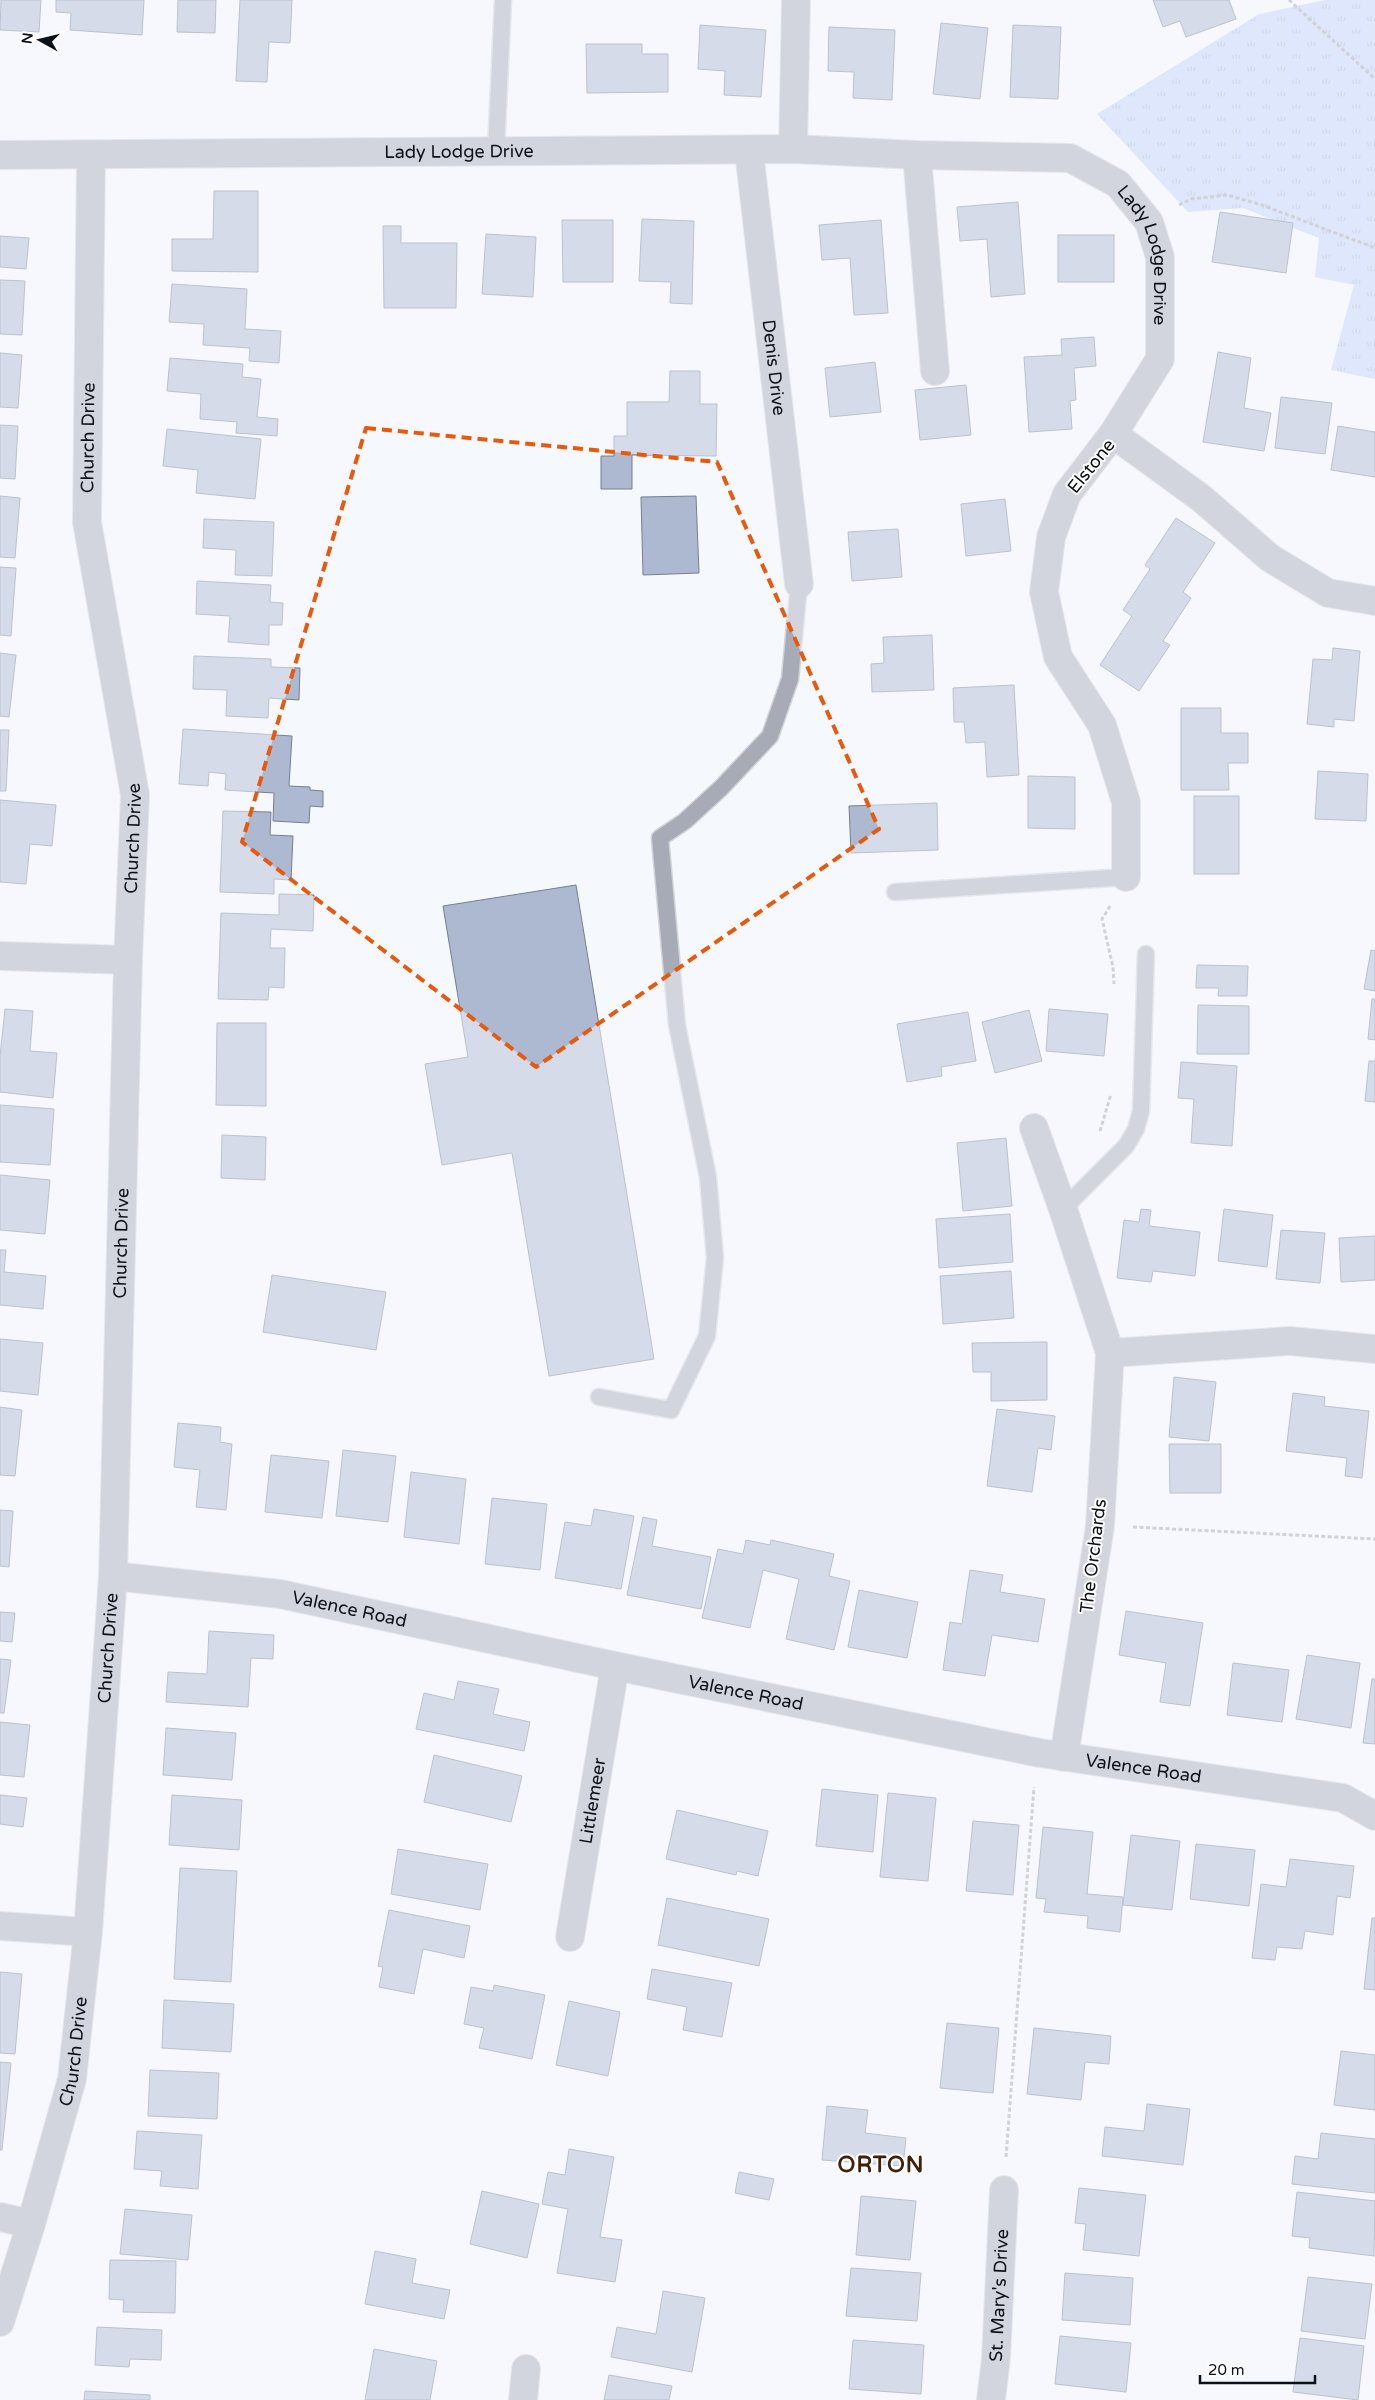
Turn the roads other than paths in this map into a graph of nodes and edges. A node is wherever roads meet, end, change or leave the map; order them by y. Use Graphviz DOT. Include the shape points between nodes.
graph roads {
  1 [pos="503,0"];
  2 [pos="796,0"];
  3 [pos="793,149"];
  4 [pos="496,151"];
  5 [pos="749,151"];
  6 [pos="0,155"];
  7 [pos="918,155"];
  8 [pos="91,156"];
  9 [pos="935,371"];
  10 [pos="1114,434"];
  11 [pos="799,584"];
  12 [pos="1375,601"];
  13 [pos="1126,878"];
  14 [pos="894,892"];
  15 [pos="1146,954"];
  16 [pos="0,956"];
  17 [pos="128,960"];
  18 [pos="1034,1128"];
  19 [pos="1063,1208"];
  20 [pos="1375,1348"];
  21 [pos="1110,1353"];
  22 [pos="599,1397"];
  23 [pos="113,1576"];
  24 [pos="615,1666"];
  25 [pos="1052,1755"];
  26 [pos="1375,1816"];
  27 [pos="0,1926"];
  28 [pos="88,1932"];
  29 [pos="570,1937"];
  30 [pos="1004,2190"];
  31 [pos="0,2217"];
  32 [pos="31,2224"];
  33 [pos="0,2322"];
  34 [pos="526,2369"];
  35 [pos="523,2400"];
  36 [pos="991,2400"];
  1 -- 4 [label="lane"];
  2 -- 3 [label="street"];
  3 -- 5 [label="street, Lady Lodge Drive"];
  3 -- 7 [label="street, Lady Lodge Drive"];
  4 -- 5 [label="street, Lady Lodge Drive"];
  4 -- 8 [label="street, Lady Lodge Drive"];
  5 -- 11 [label="street, Denis Drive"];
  6 -- 8 [label="street, Lady Lodge Drive"];
  7 -- 9 [label="street"];
  7 -- 10 [label="street, Lady Lodge Drive" via="1070,158 1118,184 1149,222 1160,257 1160,358"];
  8 -- 17 [label="street, Church Drive" via="87,522 135,795"];
  10 -- 12 [label="street, Elstone" via="1200,498 1270,558 1328,593"];
  10 -- 13 [label="street, Elstone" via="1067,494 1051,537 1044,592 1058,657 1102,725 1126,802"];
  11 -- 22 [label="lane" via="790,679 770,736 721,788 685,821 660,838 677,1025 708,1177 715,1258 707,1336 671,1410"];
  13 -- 14 [label="lane"];
  15 -- 19 [label="lane" via="1141,1111 1136,1129 1126,1146"];
  16 -- 17 [label="street"];
  17 -- 23 [label="street, Church Drive"];
  18 -- 19 [label="street, The Orchards"];
  19 -- 21 [label="street, The Orchards"];
  20 -- 21 [label="street" via="1290,1340"];
  21 -- 25 [label="street, The Orchards" via="1100,1526"];
  23 -- 24 [label="street, Valence Road" via="280,1594"];
  23 -- 28 [label="street, Church Drive"];
  24 -- 25 [label="street, Valence Road"];
  24 -- 29 [label="street, Littlemeer"];
  25 -- 26 [label="street, Valence Road" via="1343,1798"];
  27 -- 28 [label="street"];
  28 -- 32 [label="street, Church Drive" via="72,2079"];
  30 -- 36 [label="street, St. Mary's Drive"];
  31 -- 32 [label="street"];
  32 -- 33 [label="street, Church Drive"];
  34 -- 35 [label="street"];
}
